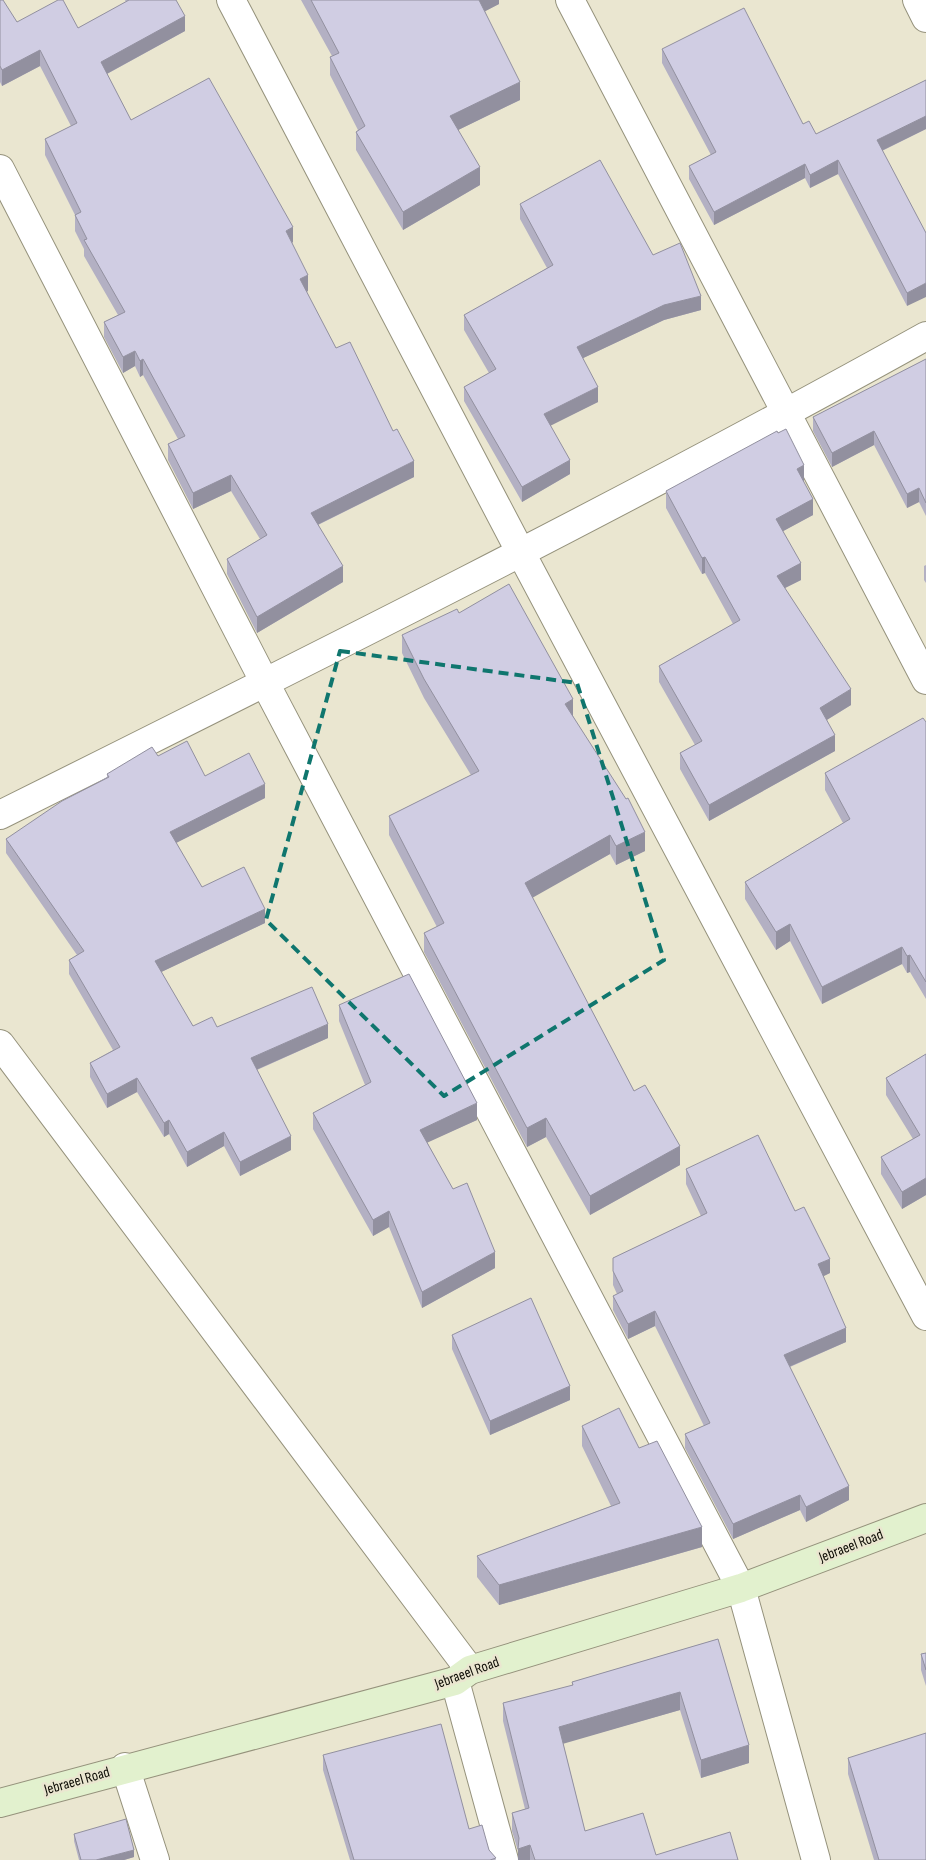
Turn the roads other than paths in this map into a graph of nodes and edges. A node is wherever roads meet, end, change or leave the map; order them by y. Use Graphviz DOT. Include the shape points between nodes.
graph roads {
  1 [pos="232,0"];
  2 [pos="570,0"];
  3 [pos="917,0"];
  4 [pos="926,18"];
  5 [pos="0,169"];
  6 [pos="926,336"];
  7 [pos="787,413"];
  8 [pos="522,553"];
  9 [pos="926,680"];
  10 [pos="265,684"];
  11 [pos="0,815"];
  12 [pos="0,1044"];
  13 [pos="926,1316"];
  14 [pos="926,1518"];
  15 [pos="741,1588"];
  16 [pos="462,1675"];
  17 [pos="125,1768"];
  18 [pos="0,1803"];
  19 [pos="155,1860"];
  20 [pos="504,1860"];
  21 [pos="816,1860"];
  1 -- 8 [label="street"];
  2 -- 7 [label="street"];
  3 -- 4 [label="street"];
  5 -- 10 [label="street"];
  6 -- 7 [label="street"];
  7 -- 8 [label="street"];
  7 -- 9 [label="street"];
  8 -- 10 [label="street"];
  8 -- 13 [label="street"];
  10 -- 11 [label="street"];
  10 -- 15 [label="street"];
  12 -- 16 [label="street"];
  14 -- 15 [label="main road, Jebraeel Road"];
  15 -- 16 [label="main road, Jebraeel Road"];
  15 -- 21 [label="street"];
  16 -- 17 [label="main road, Jebraeel Road"];
  16 -- 20 [label="street"];
  17 -- 18 [label="main road, Jebraeel Road"];
  17 -- 19 [label="street"];
}
